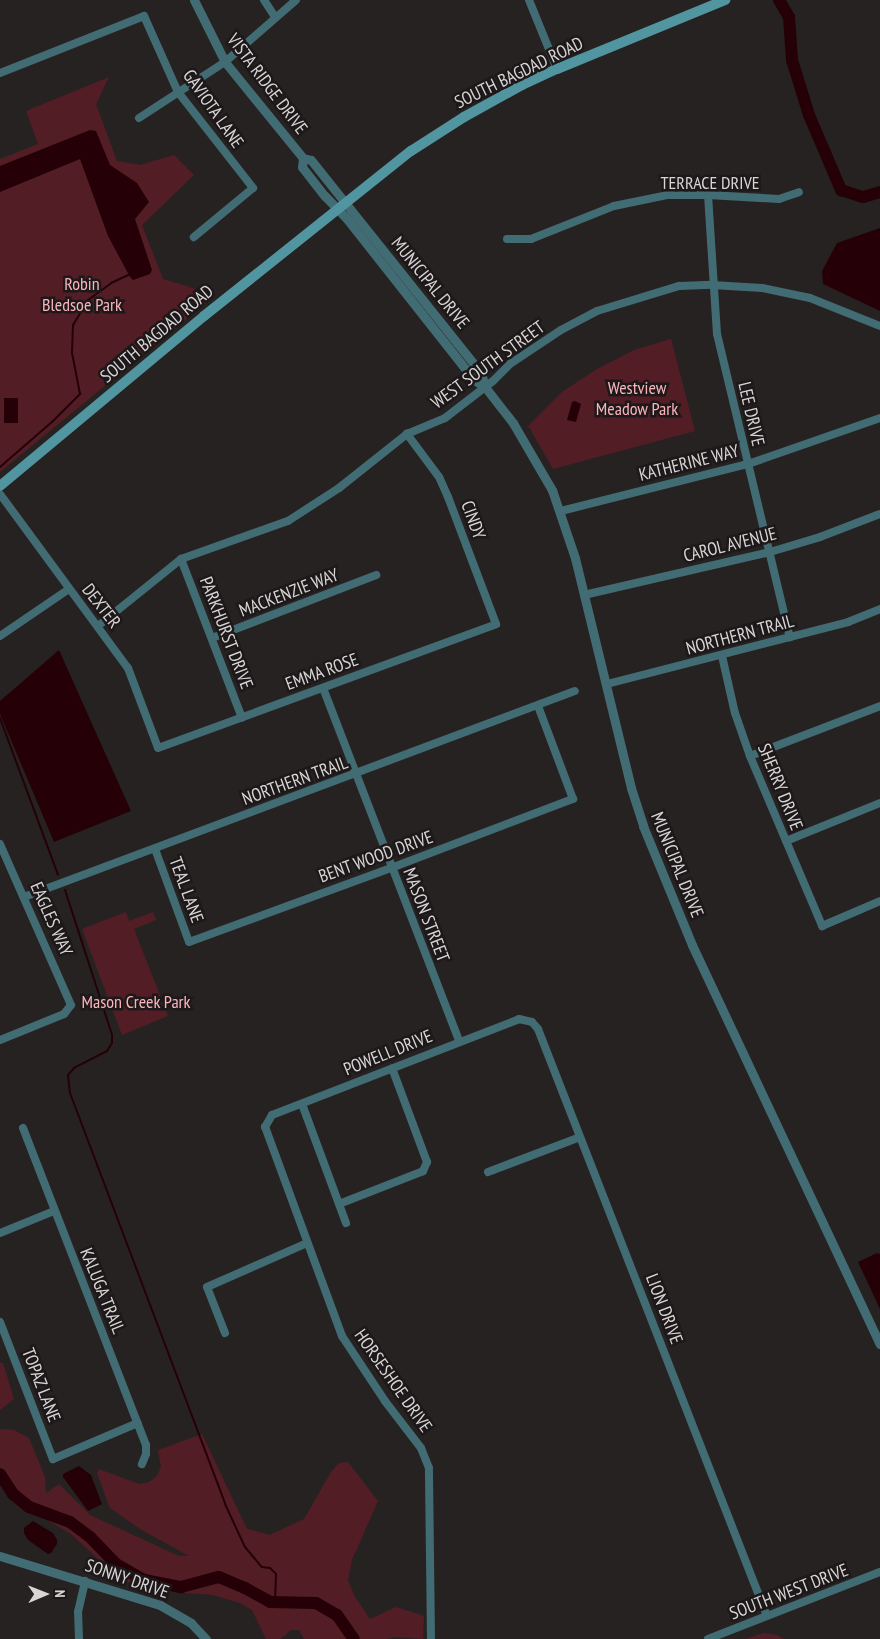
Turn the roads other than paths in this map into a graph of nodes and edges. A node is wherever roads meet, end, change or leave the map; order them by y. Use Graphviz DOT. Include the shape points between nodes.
graph roads {
  1 [pos="194,0"];
  2 [pos="264,0"];
  3 [pos="296,0"];
  4 [pos="529,0"];
  5 [pos="725,0"];
  6 [pos="275,16"];
  7 [pos="225,62"];
  8 [pos="557,69"];
  9 [pos="0,73"];
  10 [pos="178,92"];
  11 [pos="139,118"];
  12 [pos="799,192"];
  13 [pos="708,195"];
  14 [pos="341,206"];
  15 [pos="194,237"];
  16 [pos="507,240"];
  17 [pos="712,285"];
  18 [pos="880,326"];
  19 [pos="485,387"];
  20 [pos="880,418"];
  21 [pos="407,434"];
  22 [pos="748,464"];
  23 [pos="0,486"];
  24 [pos="0,494"];
  25 [pos="561,511"];
  26 [pos="880,514"];
  27 [pos="770,552"];
  28 [pos="181,559"];
  29 [pos="376,575"];
  30 [pos="68,589"];
  31 [pos="584,595"];
  32 [pos="880,610"];
  33 [pos="496,624"];
  34 [pos="98,626"];
  35 [pos="0,636"];
  36 [pos="790,637"];
  37 [pos="212,638"];
  38 [pos="722,656"];
  39 [pos="607,684"];
  40 [pos="323,688"];
  41 [pos="575,691"];
  42 [pos="538,706"];
  43 [pos="880,706"];
  44 [pos="242,718"];
  45 [pos="158,748"];
  46 [pos="750,756"];
  47 [pos="356,774"];
  48 [pos="880,803"];
  49 [pos="786,841"];
  50 [pos="0,844"];
  51 [pos="155,849"];
  52 [pos="392,868"];
  53 [pos="24,897"];
  54 [pos="880,901"];
  55 [pos="189,942"];
  56 [pos="524,1019"];
  57 [pos="0,1040"];
  58 [pos="459,1042"];
  59 [pos="392,1068"];
  60 [pos="302,1104"];
  61 [pos="266,1122"];
  62 [pos="23,1128"];
  63 [pos="580,1137"];
  64 [pos="488,1172"];
  65 [pos="339,1204"];
  66 [pos="54,1211"];
  67 [pos="346,1223"];
  68 [pos="0,1233"];
  69 [pos="307,1243"];
  70 [pos="0,1322"];
  71 [pos="225,1333"];
  72 [pos="880,1344"];
  73 [pos="138,1423"];
  74 [pos="142,1464"];
  75 [pos="0,1556"];
  76 [pos="880,1572"];
  77 [pos="85,1581"];
  78 [pos="767,1616"];
  79 [pos="79,1639"];
  80 [pos="206,1639"];
  81 [pos="431,1639"];
  82 [pos="708,1639"];
  1 -- 7 [label="street, VISTA RIDGE DRIVE"];
  2 -- 6 [label="street"];
  3 -- 6 [label="street"];
  4 -- 8 [label="street"];
  5 -- 8 [label="main road, SOUTH BAGDAD ROAD"];
  6 -- 7 [label="street"];
  7 -- 10 [label="street"];
  7 -- 14 [label="street, VISTA RIDGE DRIVE" via="302,158 302,167"];
  8 -- 14 [label="main road, SOUTH BAGDAD ROAD" via="464,117 398,160"];
  9 -- 10 [label="street, GAVIOTA LANE" via="144,16"];
  10 -- 11 [label="street"];
  10 -- 15 [label="street, GAVIOTA LANE" via="253,188"];
  12 -- 13 [label="street, TERRACE DRIVE" via="780,199"];
  13 -- 16 [label="street, TERRACE DRIVE" via="667,196 614,206 531,239"];
  13 -- 17 [label="street, LEE DRIVE"];
  14 -- 19 [label="street, MUNICIPAL DRIVE" via="444,334 481,374"];
  14 -- 23 [label="main road, SOUTH BAGDAD ROAD"];
  17 -- 18 [label="street, WEST SOUTH STREET" via="762,288 810,298"];
  17 -- 19 [label="street, WEST SOUTH STREET" via="679,286 598,311 561,330 510,364"];
  17 -- 22 [label="street, LEE DRIVE" via="717,334"];
  19 -- 21 [label="street, WEST SOUTH STREET" via="445,418"];
  19 -- 25 [label="street, MUNICIPAL DRIVE" via="525,440"];
  20 -- 22 [label="street, KATHERINE WAY"];
  21 -- 28 [label="street, WEST SOUTH STREET" via="339,488 288,521"];
  21 -- 33 [label="street, CINDY" via="438,477 448,497"];
  22 -- 25 [label="street, KATHERINE WAY"];
  22 -- 27 [label="street, LEE DRIVE"];
  24 -- 30 [label="street, DEXTER"];
  25 -- 31 [label="street, MUNICIPAL DRIVE"];
  26 -- 27 [label="street, CAROL AVENUE"];
  27 -- 31 [label="street, CAROL AVENUE"];
  27 -- 36 [label="street, LEE DRIVE"];
  28 -- 34 [label="street, WEST SOUTH STREET"];
  28 -- 37 [label="street, PARKHURST DRIVE"];
  29 -- 37 [label="street, MACKENZIE WAY"];
  30 -- 34 [label="street, DEXTER"];
  30 -- 35 [label="street"];
  31 -- 39 [label="street, MUNICIPAL DRIVE"];
  32 -- 36 [label="street, NORTHERN TRAIL"];
  33 -- 40 [label="street, EMMA ROSE"];
  34 -- 45 [label="street, DEXTER" via="128,668"];
  36 -- 38 [label="street, NORTHERN TRAIL"];
  37 -- 44 [label="street, PARKHURST DRIVE"];
  38 -- 39 [label="street, NORTHERN TRAIL"];
  38 -- 46 [label="street, SHERRY DRIVE" via="735,713"];
  39 -- 72 [label="street, MUNICIPAL DRIVE" via="635,801 676,907"];
  40 -- 44 [label="street, EMMA ROSE"];
  40 -- 47 [label="street, MASON STREET"];
  41 -- 42 [label="street, NORTHERN TRAIL"];
  42 -- 47 [label="street, NORTHERN TRAIL"];
  42 -- 52 [label="street, BENT WOOD DRIVE" via="573,798"];
  43 -- 46 [label="street"];
  44 -- 45 [label="street, EMMA ROSE"];
  46 -- 49 [label="street, SHERRY DRIVE"];
  47 -- 51 [label="street, NORTHERN TRAIL"];
  47 -- 52 [label="street, MASON STREET"];
  48 -- 49 [label="street"];
  49 -- 54 [label="street, SHERRY DRIVE" via="822,926"];
  50 -- 53 [label="street, EAGLES WAY"];
  51 -- 53 [label="street, NORTHERN TRAIL"];
  51 -- 55 [label="street, TEAL LANE"];
  52 -- 55 [label="street, BENT WOOD DRIVE"];
  52 -- 58 [label="street, MASON STREET"];
  53 -- 57 [label="street, EAGLES WAY" via="70,999 70,1008 64,1014"];
  56 -- 58 [label="street, POWELL DRIVE"];
  56 -- 63 [label="street, LION DRIVE" via="538,1029"];
  58 -- 59 [label="street, POWELL DRIVE"];
  59 -- 60 [label="street, POWELL DRIVE"];
  59 -- 65 [label="street" via="427,1162 423,1171"];
  60 -- 61 [label="street, POWELL DRIVE" via="272,1115"];
  60 -- 65 [label="street"];
  61 -- 69 [label="street, HORSESHOE DRIVE" via="266,1132"];
  62 -- 66 [label="street, KALUGA TRAIL"];
  63 -- 64 [label="street"];
  63 -- 78 [label="street, LION DRIVE"];
  65 -- 67 [label="street"];
  66 -- 68 [label="street"];
  66 -- 73 [label="street, KALUGA TRAIL"];
  69 -- 71 [label="street" via="207,1286"];
  69 -- 81 [label="street, HORSESHOE DRIVE" via="347,1344 421,1448 429,1468"];
  70 -- 73 [label="street, TOPAZ LANE" via="53,1458"];
  73 -- 74 [label="street, KALUGA TRAIL" via="146,1445"];
  75 -- 77 [label="street, SONNY DRIVE"];
  76 -- 78 [label="street, SOUTH WEST DRIVE"];
  77 -- 79 [label="street" via="78,1612"];
  77 -- 80 [label="street, SONNY DRIVE" via="160,1605 191,1624"];
  78 -- 82 [label="street, SOUTH WEST DRIVE"];
}
